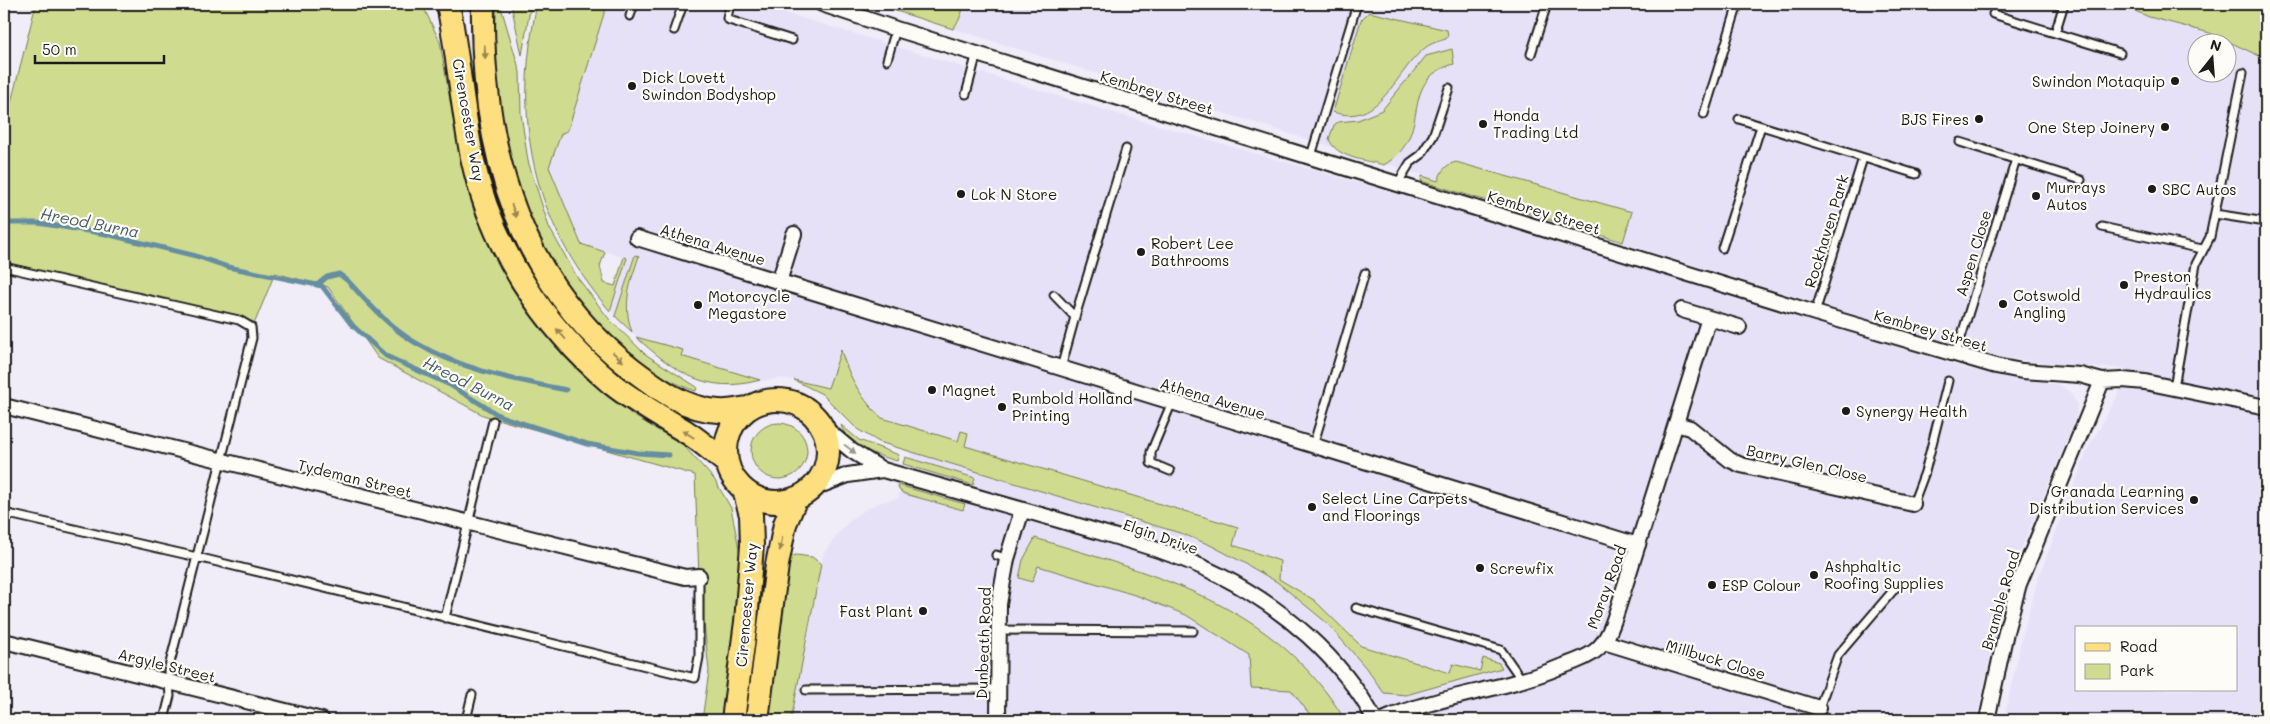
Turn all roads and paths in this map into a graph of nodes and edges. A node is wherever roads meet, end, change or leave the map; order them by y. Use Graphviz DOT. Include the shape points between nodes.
graph roads {
  1 [pos="448,4"];
  2 [pos="483,4"];
  3 [pos="634,4"];
  4 [pos="682,4"];
  5 [pos="730,4"];
  6 [pos="822,4"];
  7 [pos="1357,4"];
  8 [pos="1547,4"];
  9 [pos="1738,4"];
  10 [pos="2064,4"];
  11 [pos="1993,14"];
  12 [pos="630,16"];
  13 [pos="896,29"];
  14 [pos="674,30"];
  15 [pos="2055,33"];
  16 [pos="792,40"];
  17 [pos="2120,53"];
  18 [pos="977,54"];
  19 [pos="1531,54"];
  20 [pos="886,60"];
  21 [pos="2243,73"];
  22 [pos="1449,88"];
  23 [pos="966,94"];
  24 [pos="1704,114"];
  25 [pos="1739,119"];
  26 [pos="1761,126"];
  27 [pos="1960,142"];
  28 [pos="1126,149"];
  29 [pos="1311,156"];
  30 [pos="1863,158"];
  31 [pos="2016,159"];
  32 [pos="1916,174"];
  33 [pos="2081,180"];
  34 [pos="1398,183"];
  35 [pos="2214,214"];
  36 [pos="2266,222"];
  37 [pos="2102,227"];
  38 [pos="794,234"];
  39 [pos="638,238"];
  40 [pos="1722,248"];
  41 [pos="2202,249"];
  42 [pos="4,267"];
  43 [pos="1365,274"];
  44 [pos="779,282"];
  45 [pos="1054,295"];
  46 [pos="1682,310"];
  47 [pos="1815,313"];
  48 [pos="1075,317"];
  49 [pos="1709,318"];
  50 [pos="1738,327"];
  51 [pos="1956,354"];
  52 [pos="1061,368"];
  53 [pos="1948,381"];
  54 [pos="2102,382"];
  55 [pos="2174,387"];
  56 [pos="1172,402"];
  57 [pos="4,406"];
  58 [pos="2266,407"];
  59 [pos="749,408"];
  60 [pos="494,421"];
  61 [pos="820,424"];
  62 [pos="1676,424"];
  63 [pos="1313,446"];
  64 [pos="220,460"];
  65 [pos="727,463"];
  66 [pos="883,470"];
  67 [pos="1170,471"];
  68 [pos="744,490"];
  69 [pos="803,493"];
  70 [pos="1913,504"];
  71 [pos="1022,510"];
  72 [pos="4,513"];
  73 [pos="468,523"];
  74 [pos="1638,545"];
  75 [pos="197,557"];
  76 [pos="699,576"];
  77 [pos="1897,586"];
  78 [pos="1356,608"];
  79 [pos="445,618"];
  80 [pos="998,630"];
  81 [pos="1193,631"];
  82 [pos="4,641"];
  83 [pos="1604,642"];
  84 [pos="1522,681"];
  85 [pos="170,682"];
  86 [pos="997,689"];
  87 [pos="806,690"];
  88 [pos="472,695"];
  89 [pos="1820,708"];
  90 [pos="164,720"];
  91 [pos="321,720"];
  92 [pos="466,720"];
  93 [pos="733,720"];
  94 [pos="757,720"];
  95 [pos="998,720"];
  96 [pos="1375,720"];
  97 [pos="1383,720"];
  98 [pos="1987,720"];
  65 -- 1 [label="main road, Cirencester Way, one-way" via="601,374 558,331 530,294 489,213 476,171"];
  2 -- 59 [label="main road, Cirencester Way, one-way" via="488,97 500,166 520,225 550,279 593,333 623,362 655,386 689,405 704,409"];
  3 -- 12 [label="lane"];
  4 -- 14 [label="lane"];
  5 -- 16 [label="lane" via="729,20"];
  6 -- 13 [label="street, Kembrey Street"];
  7 -- 29 [label="lane"];
  8 -- 19 [label="lane"];
  9 -- 24 [label="lane"];
  10 -- 15 [label="lane"];
  11 -- 15 [label="lane"];
  13 -- 18 [label="street, Kembrey Street"];
  13 -- 20 [label="lane"];
  15 -- 17 [label="lane"];
  18 -- 23 [label="lane"];
  18 -- 29 [label="street, Kembrey Street"];
  21 -- 35 [label="lane"];
  22 -- 34 [label="lane" via="1433,136"];
  25 -- 26 [label="lane, Rockhaven Park"];
  26 -- 30 [label="lane, Rockhaven Park"];
  26 -- 40 [label="lane"];
  27 -- 31 [label="lane"];
  28 -- 48 [label="lane"];
  29 -- 34 [label="street, Kembrey Street"];
  30 -- 32 [label="lane, Rockhaven Park"];
  30 -- 47 [label="lane, Rockhaven Park"];
  31 -- 33 [label="lane"];
  31 -- 51 [label="lane, Aspen Close"];
  34 -- 47 [label="street, Kembrey Street"];
  35 -- 36 [label="lane"];
  35 -- 41 [label="lane" via="2210,237"];
  37 -- 41 [label="lane"];
  38 -- 44 [label="street, Athena Avenue"];
  39 -- 44 [label="street, Athena Avenue"];
  41 -- 55 [label="lane" via="2196,264"];
  42 -- 64 [label="lane" via="239,320 251,327 252,338"];
  43 -- 63 [label="lane"];
  44 -- 52 [label="street, Athena Avenue"];
  45 -- 48 [label="lane"];
  46 -- 49 [label="street"];
  47 -- 51 [label="street, Kembrey Street"];
  48 -- 52 [label="lane"];
  49 -- 50 [label="street"];
  49 -- 62 [label="street, Moray Road"];
  51 -- 54 [label="street, Kembrey Street" via="2022,371 2080,376"];
  52 -- 56 [label="street, Athena Avenue"];
  53 -- 70 [label="lane" via="1925,472"];
  54 -- 55 [label="street, Kembrey Street" via="2123,380"];
  54 -- 98 [label="street, Bramble Road" via="2019,584"];
  55 -- 58 [label="street, Kembrey Street"];
  56 -- 63 [label="street, Athena Avenue"];
  56 -- 67 [label="lane" via="1151,452 1151,463"];
  57 -- 64 [label="street, Tydeman Street"];
  59 -- 61 [label="main road" via="767,400 789,401 805,408"];
  59 -- 65 [label="main road" via="729,431"];
  60 -- 73 [label="lane"];
  61 -- 66 [label="street, Elgin Drive, one-way" via="852,451"];
  61 -- 69 [label="main road" via="827,440 827,459 820,477"];
  62 -- 70 [label="street, Barry Glen Close" via="1690,428 1741,465"];
  62 -- 74 [label="street, Moray Road"];
  63 -- 74 [label="street, Athena Avenue"];
  64 -- 73 [label="street, Tydeman Street"];
  64 -- 75 [label="lane"];
  65 -- 68 [label="main road" via="734,479"];
  66 -- 69 [label="street, Elgin Drive" via="848,475"];
  66 -- 71 [label="street, Elgin Drive"];
  68 -- 69 [label="main road" via="757,498 779,502"];
  68 -- 93 [label="main road, Cirencester Way" via="751,515 752,545"];
  69 -- 94 [label="main road, Cirencester Way, one-way" via="785,524"];
  71 -- 80 [label="street, Dunbeath Road" via="1002,557"];
  71 -- 96 [label="street, Elgin Drive" via="1188,561 1219,574 1290,620 1324,651"];
  72 -- 75 [label="lane"];
  73 -- 76 [label="street, Tydeman Street" via="685,577"];
  73 -- 79 [label="lane"];
  74 -- 83 [label="street, Moray Road"];
  75 -- 79 [label="lane"];
  75 -- 85 [label="lane" via="168,671"];
  76 -- 79 [label="lane" via="699,657 695,678"];
  77 -- 89 [label="lane" via="1838,655"];
  78 -- 84 [label="lane" via="1501,650"];
  80 -- 81 [label="lane"];
  80 -- 86 [label="street, Dunbeath Road"];
  82 -- 85 [label="street, Argyle Street"];
  83 -- 84 [label="street, Moray Road" via="1582,658"];
  83 -- 89 [label="street, Millbuck Close"];
  84 -- 97 [label="street, Moray Road"];
  85 -- 90 [label="lane"];
  85 -- 91 [label="street, Argyle Street"];
  86 -- 87 [label="lane"];
  86 -- 95 [label="street, Dunbeath Road"];
  88 -- 92 [label="lane"];
}
